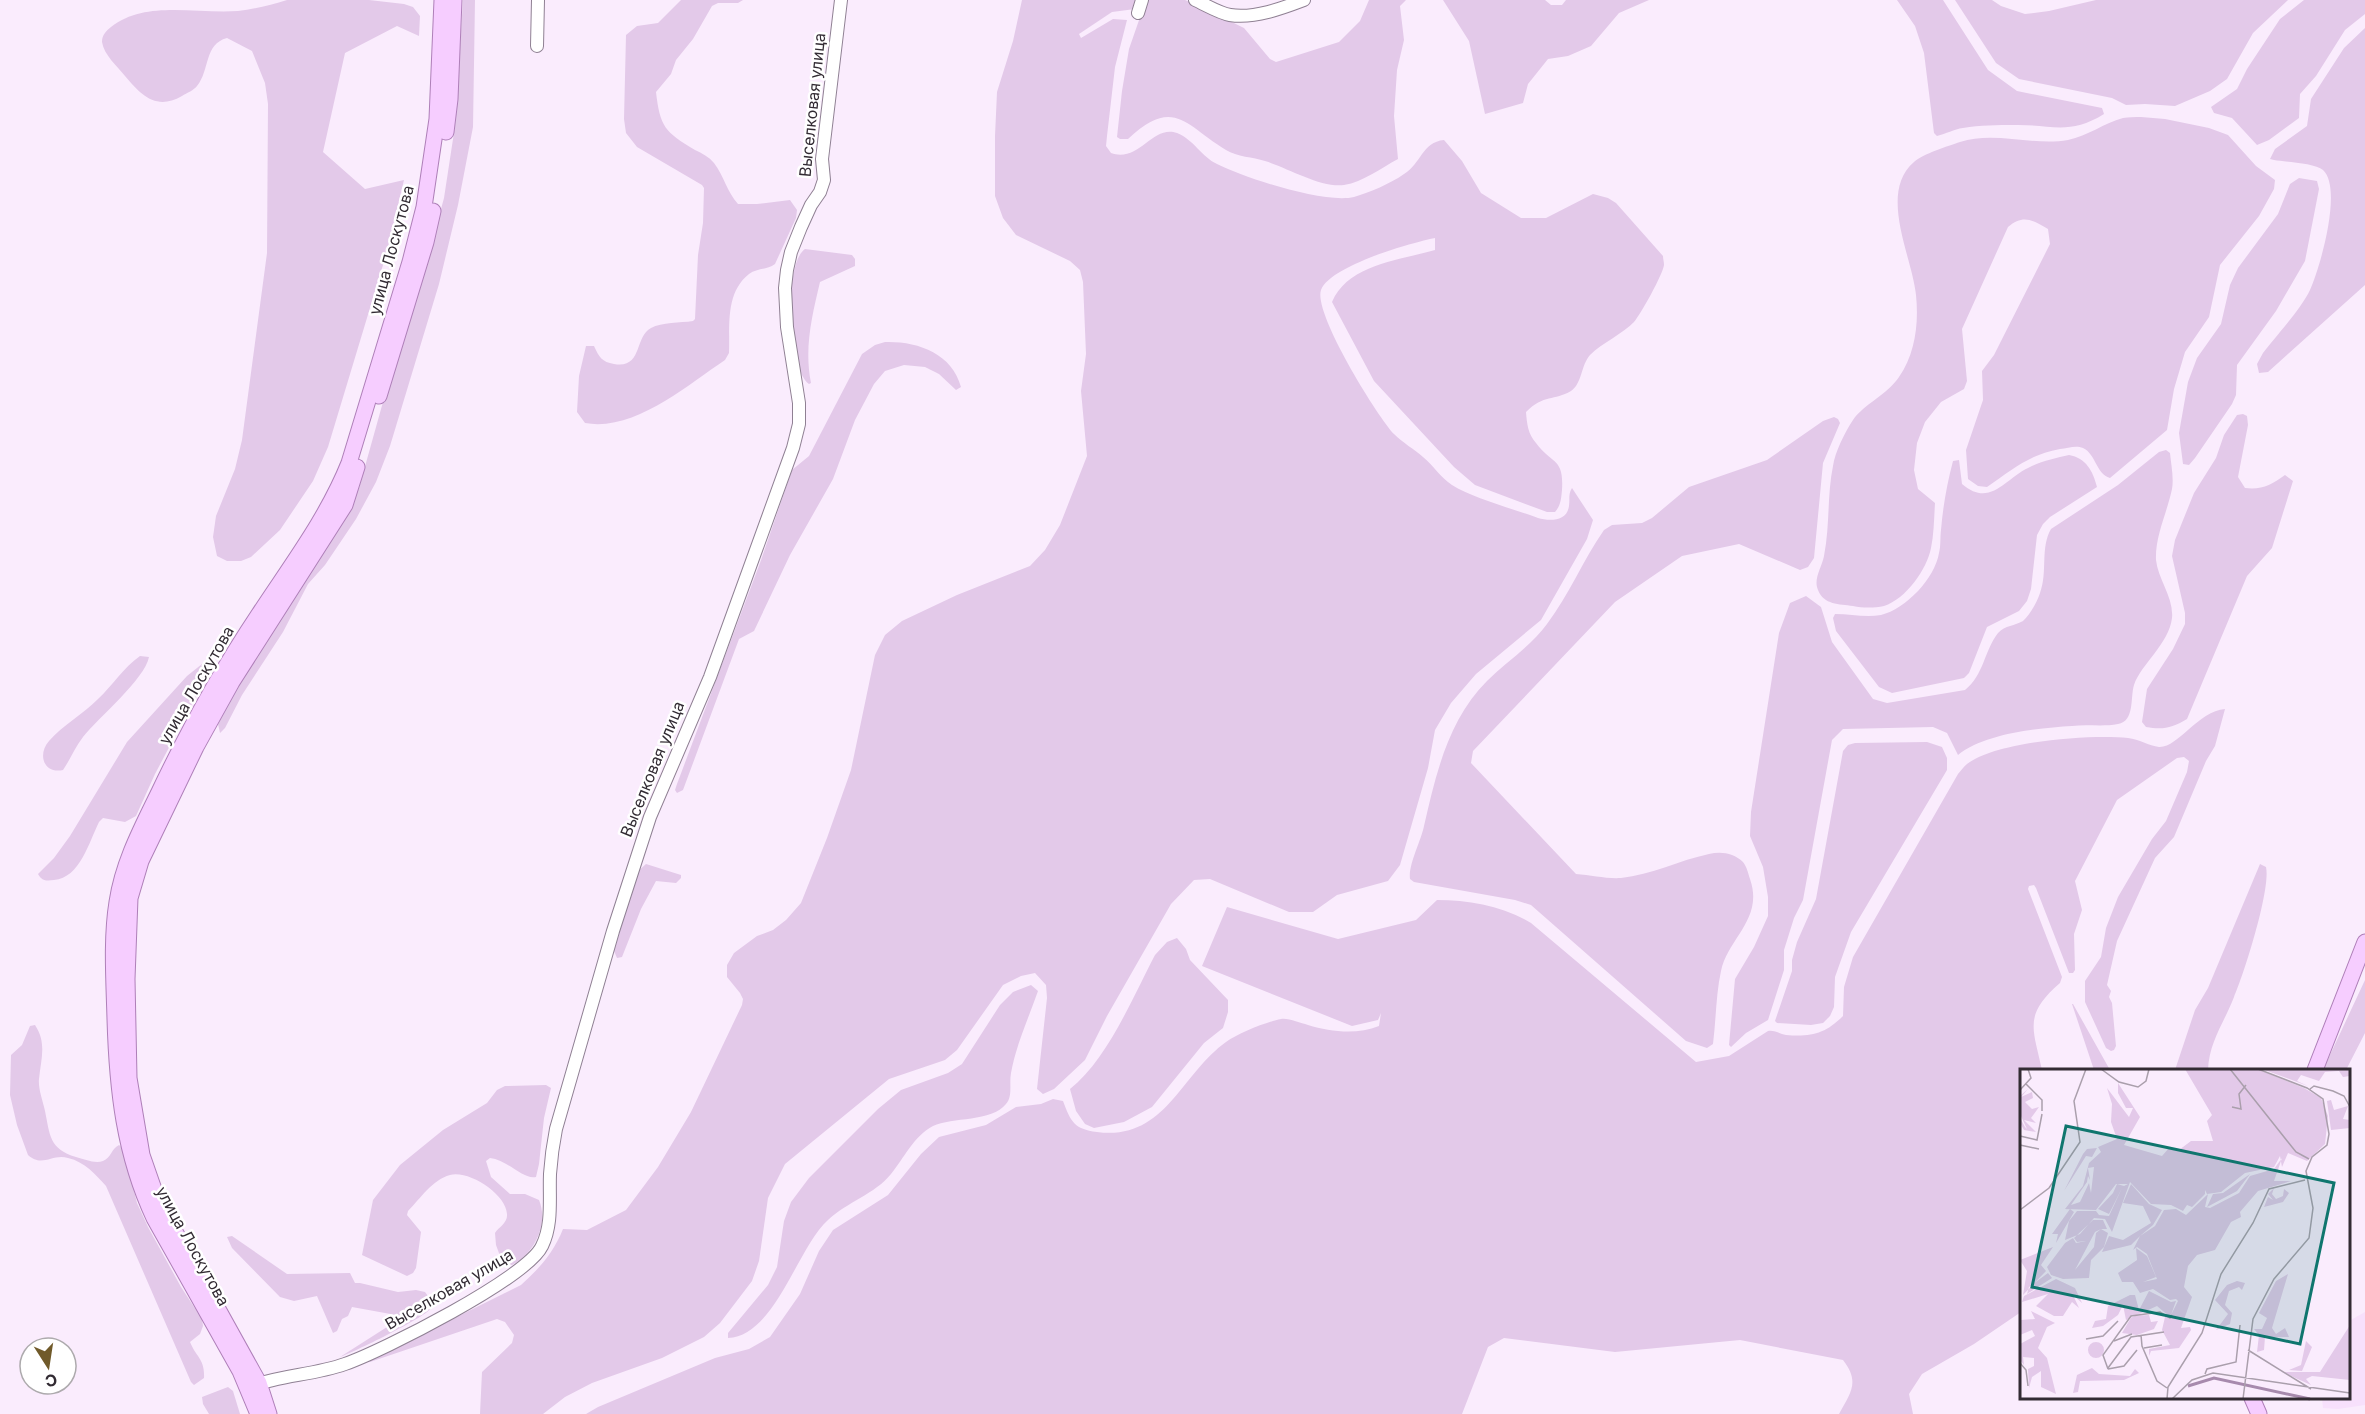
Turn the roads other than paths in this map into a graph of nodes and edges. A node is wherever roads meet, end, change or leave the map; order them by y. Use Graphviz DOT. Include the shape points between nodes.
graph roads {
  1 [pos="442,0"];
  2 [pos="454,0"];
  3 [pos="538,0"];
  4 [pos="841,0"];
  5 [pos="1142,0"];
  6 [pos="1195,0"];
  7 [pos="1304,0"];
  8 [pos="1138,14"];
  9 [pos="537,46"];
  10 [pos="2365,942"];
  11 [pos="2315,1069"];
  12 [pos="254,1385"];
  13 [pos="2252,1399"];
  14 [pos="258,1414"];
  15 [pos="269,1414"];
  16 [pos="2259,1414"];
  1 -- 12 [label="main road, улица Лоскутова" via="437,119 424,207 349,463 323,519 258,616 182,743 131,852 117,903 119,1099 142,1193"];
  2 -- 12 [label="main road, улица Лоскутова" via="450,99 426,243 345,505 231,682 141,861 130,898 129,1078 142,1155 158,1201"];
  3 -- 9 [label="street"];
  4 -- 12 [label="street, Выселковая улица" via="822,159 824,180 791,252 786,279 787,327 799,423 710,678 650,817 613,931 556,1129 548,1230 542,1246 514,1274 380,1348 346,1364"];
  5 -- 8 [label="street"];
  6 -- 7 [label="street" via="1229,15 1243,16"];
  10 -- 11 [label="main road"];
  12 -- 14 [label="main road"];
  12 -- 15 [label="main road"];
  13 -- 16 [label="main road"];
}
